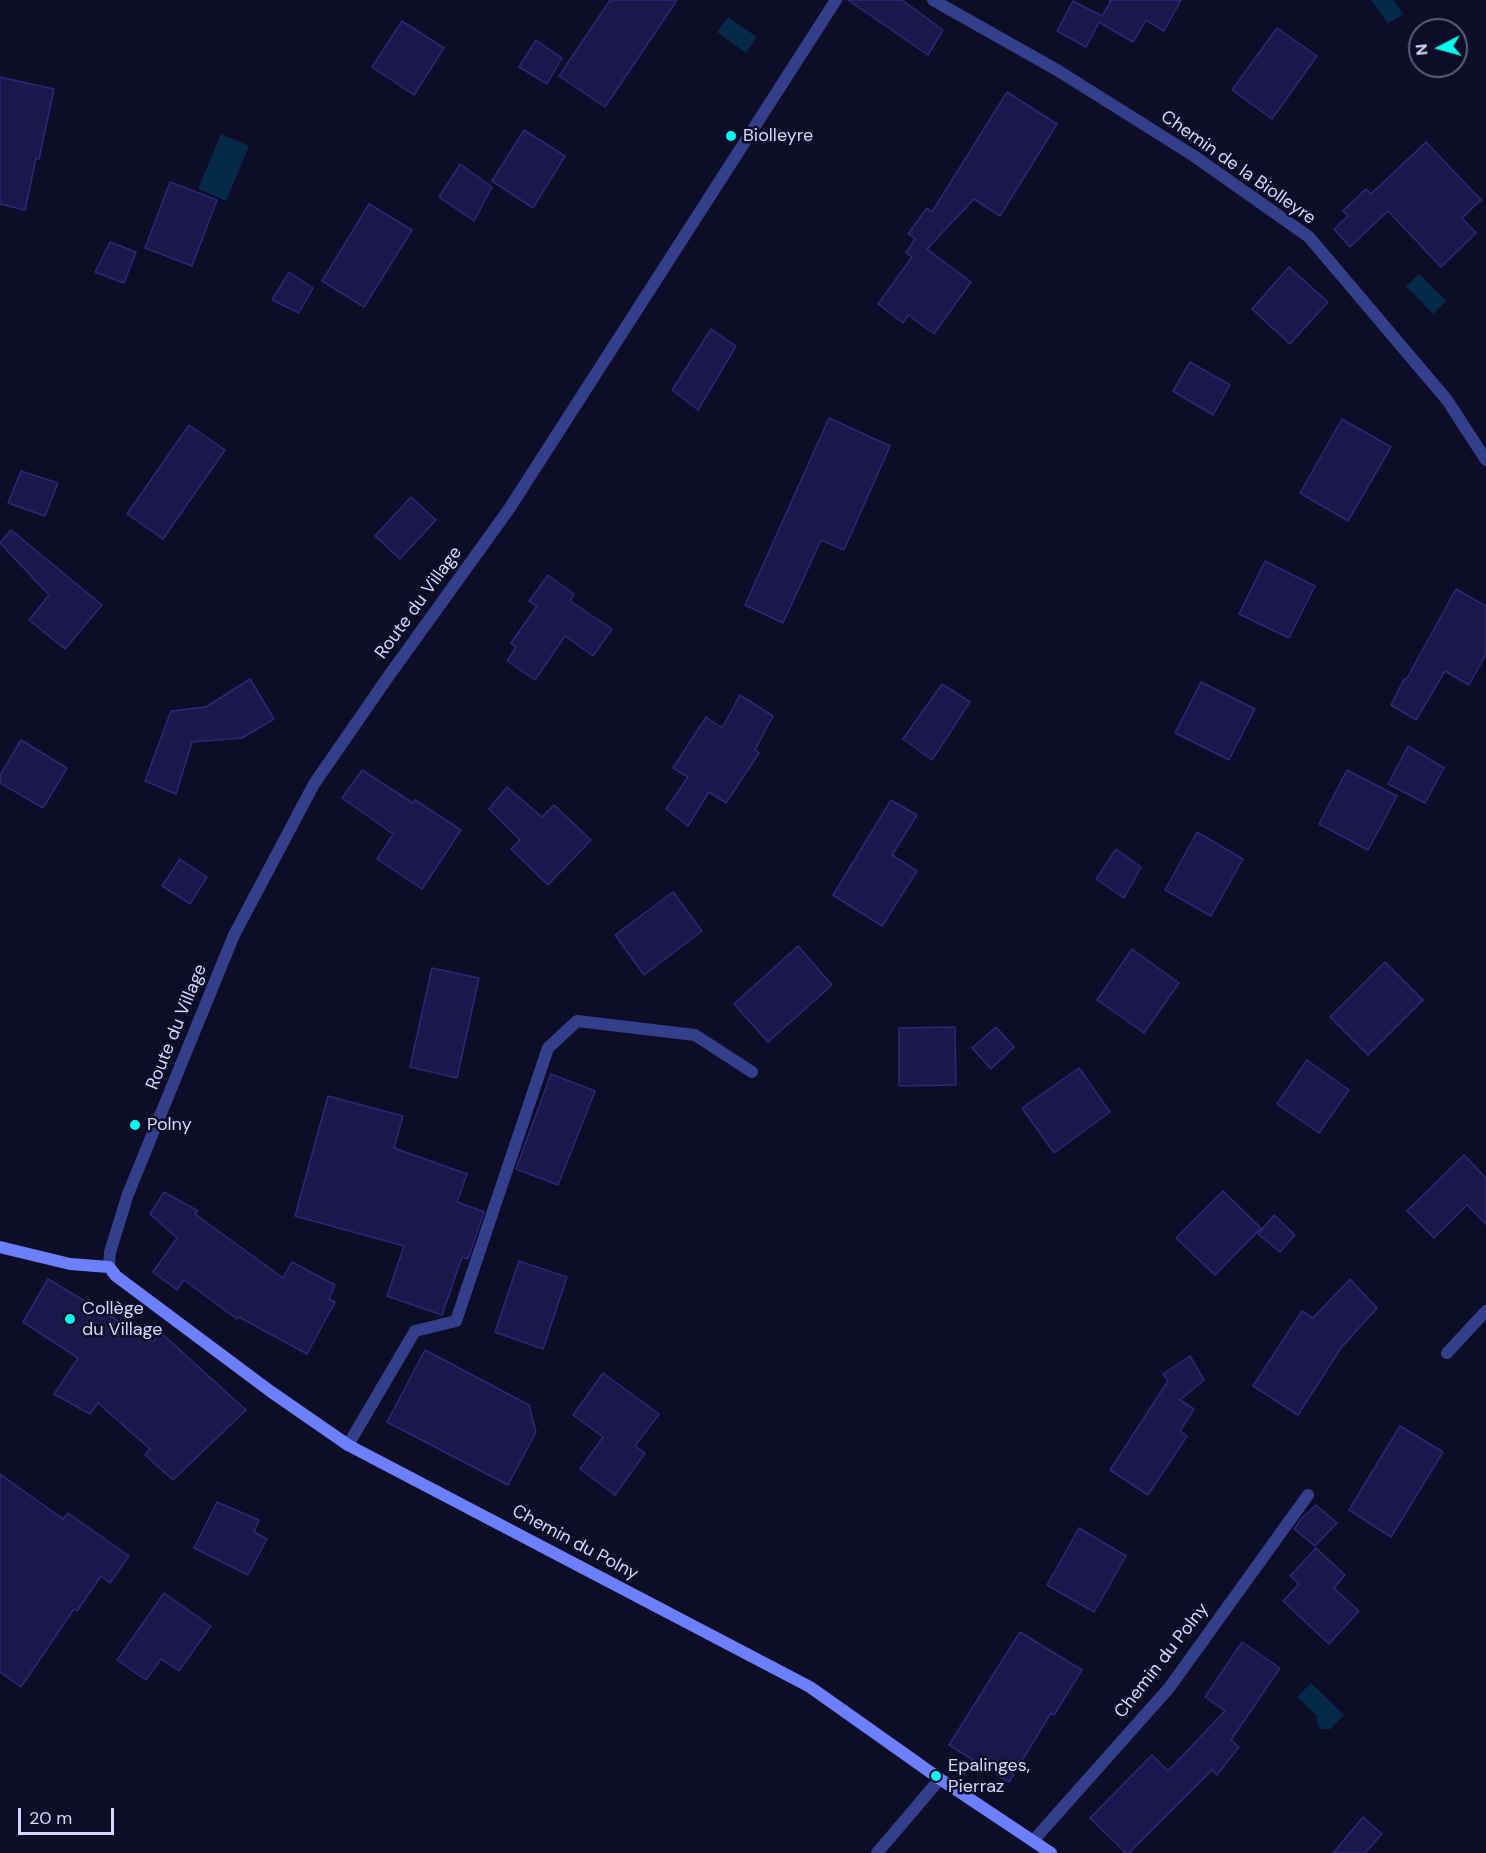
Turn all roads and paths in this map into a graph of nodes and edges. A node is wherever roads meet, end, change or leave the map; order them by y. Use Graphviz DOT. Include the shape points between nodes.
graph roads {
  1 [pos="837,0"];
  2 [pos="933,0"];
  3 [pos="1486,460"];
  4 [pos="752,1072"];
  5 [pos="0,1247"];
  6 [pos="109,1267"];
  7 [pos="1486,1311"];
  8 [pos="1447,1353"];
  9 [pos="348,1445"];
  10 [pos="1308,1495"];
  11 [pos="940,1779"];
  12 [pos="1032,1840"];
  13 [pos="877,1853"];
  14 [pos="1051,1853"];
  1 -- 6 [label="street, Route du Village" via="509,509 314,784 234,935 128,1194"];
  2 -- 3 [label="street, Chemin de la Biolleyre" via="1067,76 1194,156 1309,237 1447,400"];
  4 -- 9 [label="street" via="695,1035 577,1021 548,1048 456,1321 416,1331"];
  5 -- 6 [label="street" via="70,1264"];
  6 -- 9 [label="street, Chemin du Polny" via="270,1391"];
  7 -- 8 [label="street"];
  9 -- 11 [label="street, Chemin du Polny" via="810,1688"];
  10 -- 12 [label="street, Chemin du Polny" via="1169,1688"];
  11 -- 12 [label="street, Chemin du Polny"];
  11 -- 13 [label="street"];
  12 -- 14 [label="street, Chemin du Polny"];
}
